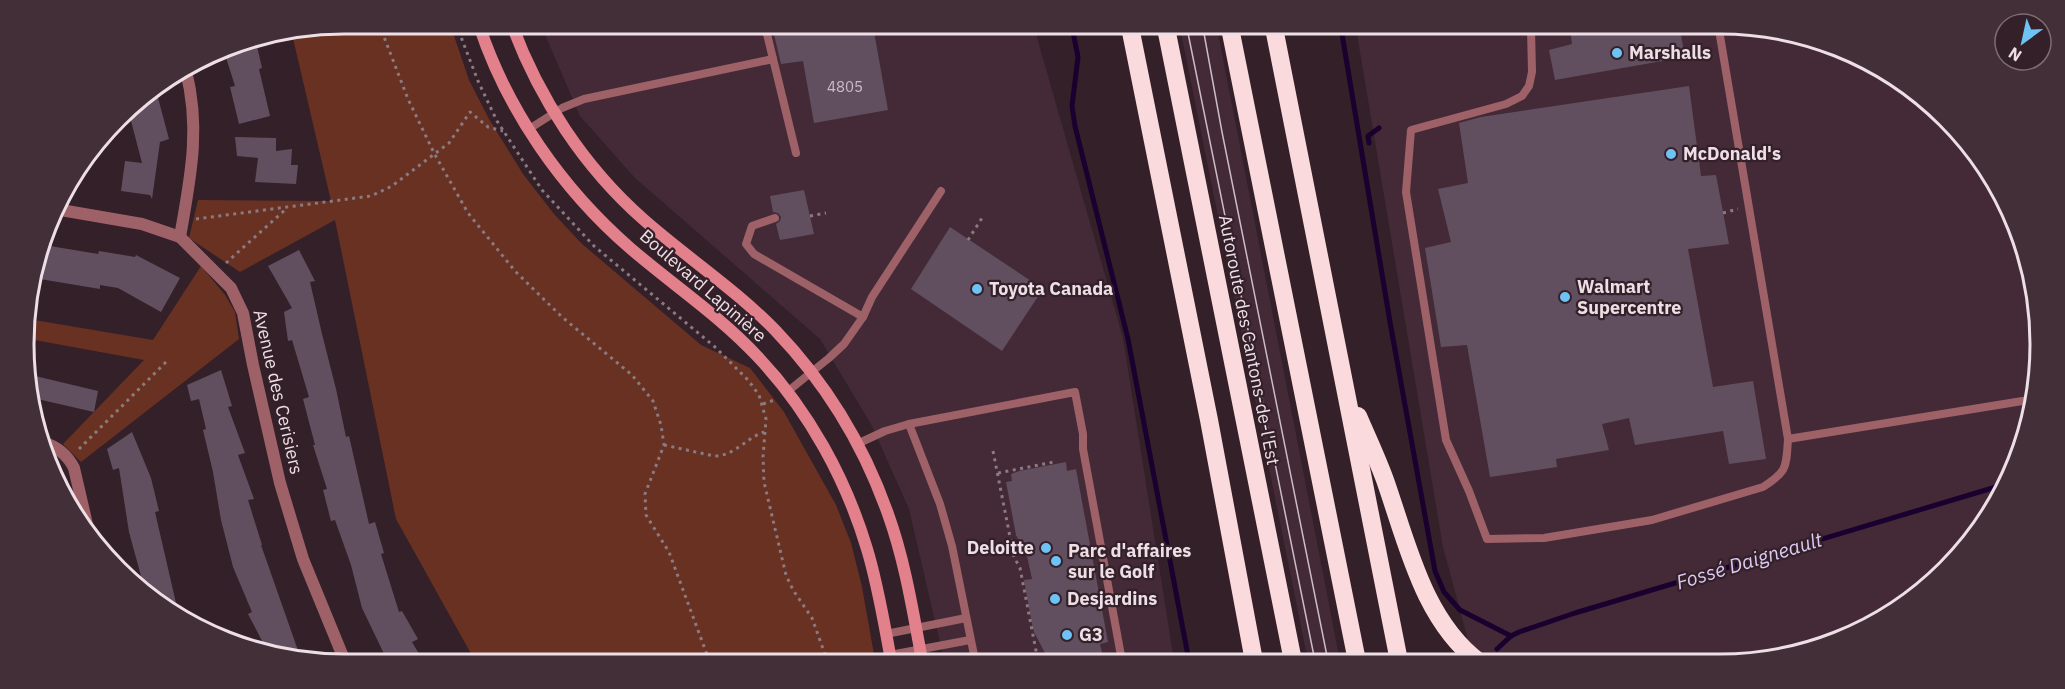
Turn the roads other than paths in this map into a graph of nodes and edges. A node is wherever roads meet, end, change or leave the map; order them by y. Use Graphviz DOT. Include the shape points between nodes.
graph roads {
  1 [pos="483,34"];
  2 [pos="516,34"];
  3 [pos="767,34"];
  4 [pos="1131,34"];
  5 [pos="1167,34"];
  6 [pos="1231,34"];
  7 [pos="1275,34"];
  8 [pos="1531,34"];
  9 [pos="1720,34"];
  10 [pos="773,59"];
  11 [pos="188,77"];
  12 [pos="555,112"];
  13 [pos="529,129"];
  14 [pos="796,153"];
  15 [pos="941,191"];
  16 [pos="64,211"];
  17 [pos="775,218"];
  18 [pos="180,237"];
  19 [pos="863,316"];
  20 [pos="811,373"];
  21 [pos="1342,376"];
  22 [pos="783,395"];
  23 [pos="2026,401"];
  24 [pos="909,424"];
  25 [pos="1788,439"];
  26 [pos="857,444"];
  27 [pos="52,447"];
  28 [pos="83,511"];
  29 [pos="966,618"];
  30 [pos="916,629"];
  31 [pos="886,634"];
  32 [pos="970,640"];
  33 [pos="342,654"];
  34 [pos="890,654"];
  35 [pos="921,654"];
  36 [pos="924,654"];
  37 [pos="974,654"];
  38 [pos="1121,654"];
  39 [pos="1253,654"];
  40 [pos="1292,654"];
  41 [pos="1355,654"];
  42 [pos="1398,654"];
  43 [pos="1470,654"];
  1 -- 13 [label="main road, Boulevard Lapinière"];
  2 -- 12 [label="main road, Boulevard Lapinière"];
  3 -- 10 [label="lane"];
  4 -- 39 [label="highway"];
  5 -- 40 [label="highway, Autoroute des Cantons-de-l'Est"];
  6 -- 41 [label="highway"];
  7 -- 21 [label="highway"];
  8 -- 25 [label="lane" via="1533,72 1522,96 1411,130 1406,192 1446,440 1487,539 1544,538 1652,520 1763,487 1786,468"];
  9 -- 25 [label="lane"];
  10 -- 12 [label="lane" via="584,99"];
  10 -- 14 [label="lane"];
  11 -- 18 [label="street" via="192,95 193,159"];
  12 -- 13 [label="lane"];
  12 -- 20 [label="main road, Boulevard Lapinière" via="588,160 619,195 758,314"];
  13 -- 22 [label="main road, Boulevard Lapinière" via="557,171 605,224 722,322 759,358"];
  15 -- 19 [label="lane"];
  16 -- 18 [label="street, Avenue des Cerisiers" via="142,224"];
  17 -- 19 [label="lane" via="752,226 746,244 750,249"];
  18 -- 33 [label="street, Avenue des Cerisiers" via="231,288 243,313 280,483 303,559"];
  19 -- 20 [label="lane" via="839,350"];
  20 -- 22 [label="lane"];
  20 -- 26 [label="main road, Boulevard Lapinière"];
  21 -- 42 [label="highway"];
  21 -- 43 [label="highway" via="1421,580 1447,627"];
  22 -- 31 [label="main road, Boulevard Lapinière" via="819,439 851,502 868,551"];
  23 -- 25 [label="lane"];
  24 -- 26 [label="lane"];
  24 -- 29 [label="lane" via="940,504"];
  24 -- 38 [label="lane" via="1075,392"];
  26 -- 30 [label="main road, Boulevard Lapinière" via="891,521"];
  27 -- 28 [label="street" via="69,458 74,468"];
  29 -- 30 [label="lane"];
  29 -- 32 [label="lane"];
  30 -- 31 [label="lane"];
  30 -- 35 [label="main road, Boulevard Lapinière"];
  31 -- 34 [label="main road, Boulevard Lapinière"];
  32 -- 36 [label="lane"];
  32 -- 37 [label="lane"];
}
